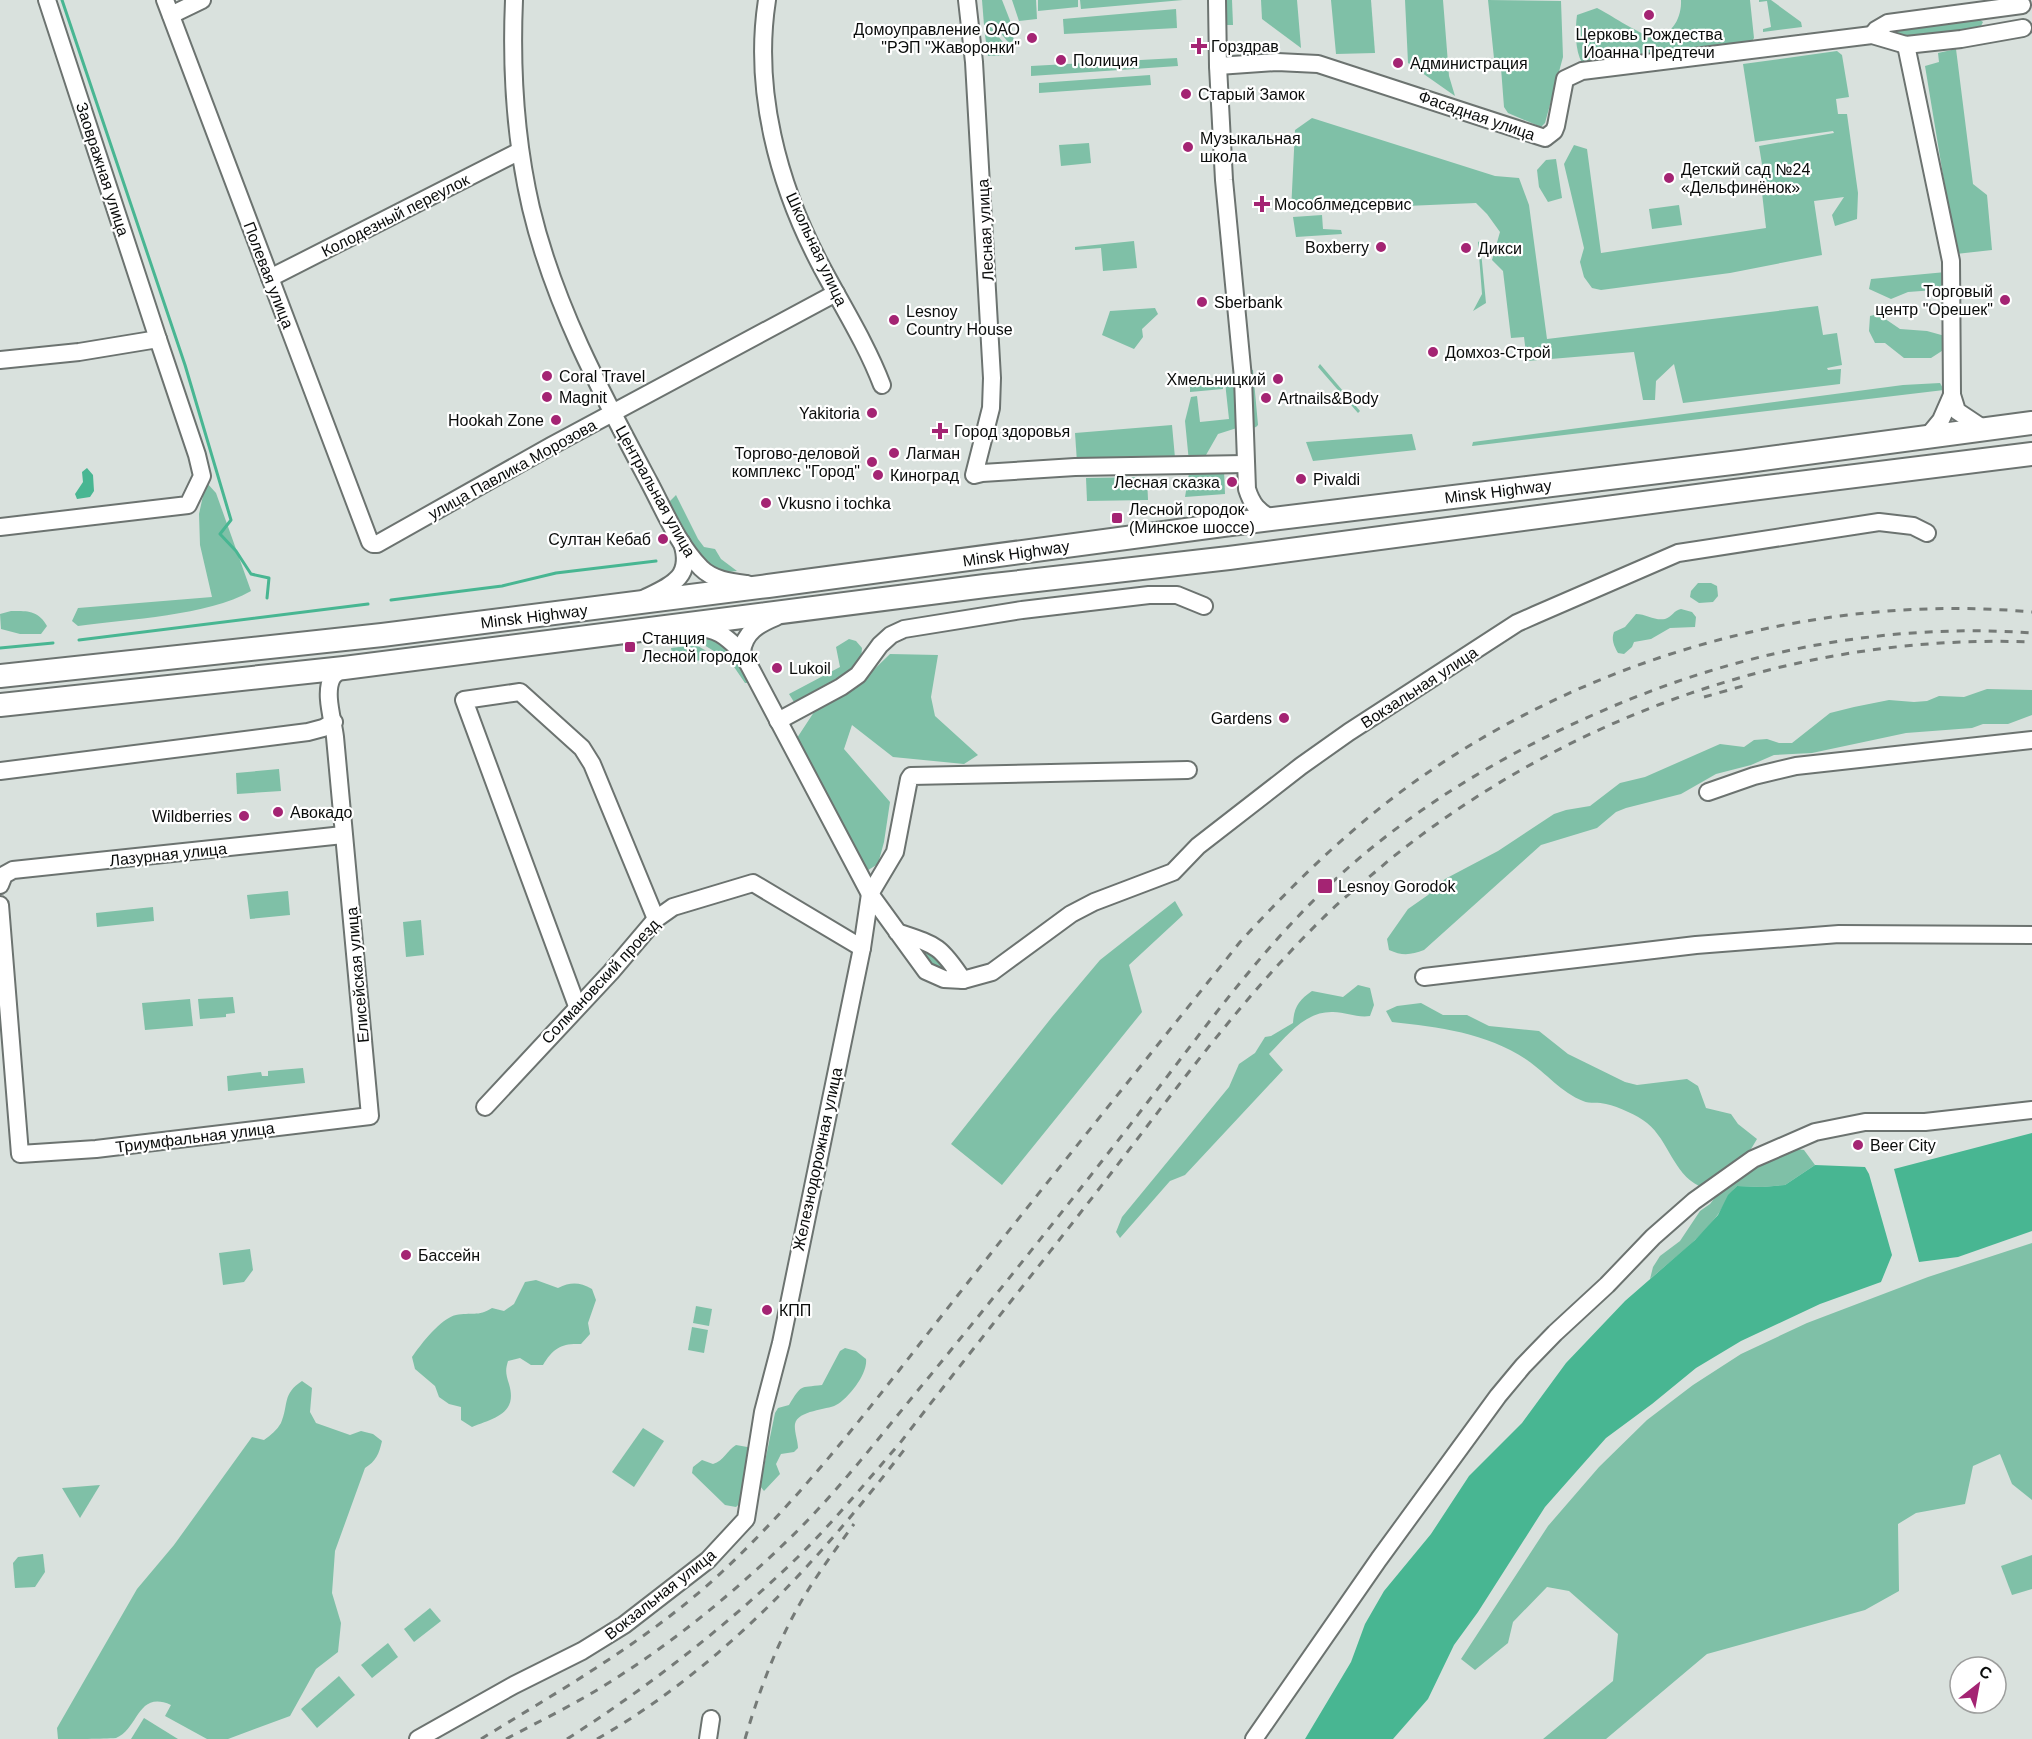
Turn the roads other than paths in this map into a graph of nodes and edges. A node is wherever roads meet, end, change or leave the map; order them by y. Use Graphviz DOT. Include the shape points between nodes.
graph roads {
  1 [pos="47,0"];
  2 [pos="202,0"];
  3 [pos="514,0"];
  4 [pos="767,0"];
  5 [pos="967,0"];
  6 [pos="1217,0"];
  7 [pos="168,8"];
  8 [pos="2025,14"];
  9 [pos="1872,35"];
  10 [pos="1906,45"];
  11 [pos="1218,66"];
  12 [pos="520,150"];
  13 [pos="270,278"];
  14 [pos="836,293"];
  15 [pos="158,339"];
  16 [pos="0,360"];
  17 [pos="882,386"];
  18 [pos="1952,395"];
  19 [pos="613,413"];
  20 [pos="2032,423"];
  21 [pos="1984,429"];
  22 [pos="1926,437"];
  23 [pos="2032,454"];
  24 [pos="1245,464"];
  25 [pos="1247,489"];
  26 [pos="1272,519"];
  27 [pos="1222,525"];
  28 [pos="0,526"];
  29 [pos="1928,533"];
  30 [pos="682,543"];
  31 [pos="377,544"];
  32 [pos="768,586"];
  33 [pos="633,603"];
  34 [pos="1204,606"];
  35 [pos="798,609"];
  36 [pos="655,628"];
  37 [pos="742,652"];
  38 [pos="344,668"];
  39 [pos="297,674"];
  40 [pos="0,676"];
  41 [pos="330,700"];
  42 [pos="0,705"];
  43 [pos="778,721"];
  44 [pos="334,722"];
  45 [pos="2032,740"];
  46 [pos="1188,770"];
  47 [pos="0,771"];
  48 [pos="1708,792"];
  49 [pos="344,835"];
  50 [pos="0,885"];
  51 [pos="870,894"];
  52 [pos="0,905"];
  53 [pos="656,919"];
  54 [pos="897,932"];
  55 [pos="2032,935"];
  56 [pos="862,948"];
  57 [pos="1424,977"];
  58 [pos="963,980"];
  59 [pos="577,1006"];
  60 [pos="485,1107"];
  61 [pos="2032,1110"];
  62 [pos="370,1116"];
  63 [pos="762,1423"];
  64 [pos="711,1719"];
  65 [pos="418,1739"];
  66 [pos="708,1739"];
  67 [pos="1254,1739"];
  1 -- 15 [label="street, Заовражная улица"];
  2 -- 7 [label="street"];
  3 -- 12 [label="street, Центральная улица" via="512,45"];
  4 -- 14 [label="street, Школьная улица" via="762,53 777,155 806,235"];
  5 -- 24 [label="street, Лесная улица" via="975,62 992,378 991,408 974,475 1074,467"];
  6 -- 11 [label="street"];
  7 -- 13 [label="street, Полевая улица"];
  8 -- 9 [label="street" via="1888,23"];
  8 -- 10 [label="street" via="1984,35"];
  9 -- 10 [label="street, Фасадная улица"];
  9 -- 11 [label="street, Фасадная улица" via="1582,71 1565,79 1556,126 1545,138 1318,64"];
  10 -- 18 [label="street" via="1951,261"];
  11 -- 24 [label="street" via="1227,219 1243,378"];
  12 -- 13 [label="street, Колодезный переулок"];
  12 -- 19 [label="street, Центральная улица" via="531,208 550,273"];
  13 -- 31 [label="street, Полевая улица" via="370,542"];
  14 -- 17 [label="street, Школьная улица"];
  14 -- 19 [label="street, улица Павлика Морозова"];
  15 -- 16 [label="street"];
  15 -- 28 [label="street, Заовражная улица" via="202,476 188,505"];
  18 -- 21 [label="street" via="1957,411"];
  18 -- 22 [label="street" via="1941,420"];
  19 -- 30 [label="street, Центральная улица"];
  19 -- 31 [label="street, улица Павлика Морозова"];
  20 -- 21 [label="highway, Minsk Highway"];
  21 -- 22 [label="highway, Minsk Highway"];
  22 -- 26 [label="highway, Minsk Highway"];
  23 -- 35 [label="highway, Minsk Highway" via="1229,558"];
  24 -- 25 [label="street"];
  25 -- 26 [label="street" via="1254,506"];
  25 -- 27 [label="street" via="1241,511"];
  26 -- 27 [label="highway, Minsk Highway"];
  27 -- 32 [label="highway, Minsk Highway"];
  29 -- 58 [label="street, Вокзальная улица" via="1913,526 1879,522 1678,553 1517,623 1301,766 1198,846 1173,872 1094,902 1071,914 992,972"];
  30 -- 32 [label="street, Центральная улица" via="701,568 717,578"];
  30 -- 33 [label="street" via="685,566 680,578"];
  32 -- 33 [label="highway, Minsk Highway"];
  33 -- 40 [label="highway, Minsk Highway" via="382,635"];
  34 -- 43 [label="street" via="1177,595 1149,595 904,628 880,645 858,675"];
  35 -- 36 [label="highway, Minsk Highway"];
  35 -- 37 [label="street" via="756,626 747,636"];
  36 -- 37 [label="street" via="709,628 723,634"];
  36 -- 38 [label="highway, Minsk Highway"];
  37 -- 43 [label="street"];
  38 -- 39 [label="highway, Minsk Highway"];
  38 -- 41 [label="street" via="332,678"];
  39 -- 41 [label="street" via="321,685"];
  39 -- 42 [label="highway, Minsk Highway"];
  41 -- 44 [label="street, Елисейская улица"];
  43 -- 51 [label="street"];
  44 -- 47 [label="street" via="308,732"];
  44 -- 49 [label="street, Елисейская улица"];
  45 -- 48 [label="street" via="1796,766"];
  46 -- 51 [label="street" via="911,776 895,852"];
  49 -- 50 [label="street, Лазурная улица" via="13,870 4,875"];
  49 -- 62 [label="street, Елисейская улица"];
  51 -- 54 [label="street"];
  51 -- 56 [label="street, Железнодорожная улица"];
  52 -- 62 [label="street, Триумфальная улица" via="20,1154 96,1149"];
  53 -- 56 [label="street, Солмановский проезд" via="673,907 753,883"];
  53 -- 59 [label="street, Солмановский проезд"];
  53 -- 59 [label="street" via="582,748 520,692 464,700"];
  54 -- 58 [label="street" via="939,949"];
  54 -- 58 [label="street" via="926,971 944,979"];
  55 -- 57 [label="street" via="1839,934 1696,945"];
  56 -- 63 [label="street, Железнодорожная улица"];
  59 -- 60 [label="street, Солмановский проезд"];
  61 -- 67 [label="street" via="1925,1122 1864,1122 1815,1132 1753,1159 1695,1201 1555,1333 1498,1396"];
  63 -- 65 [label="street, Вокзальная улица" via="746,1519 708,1560 624,1625 582,1651"];
  64 -- 66 [label="street"];
}
